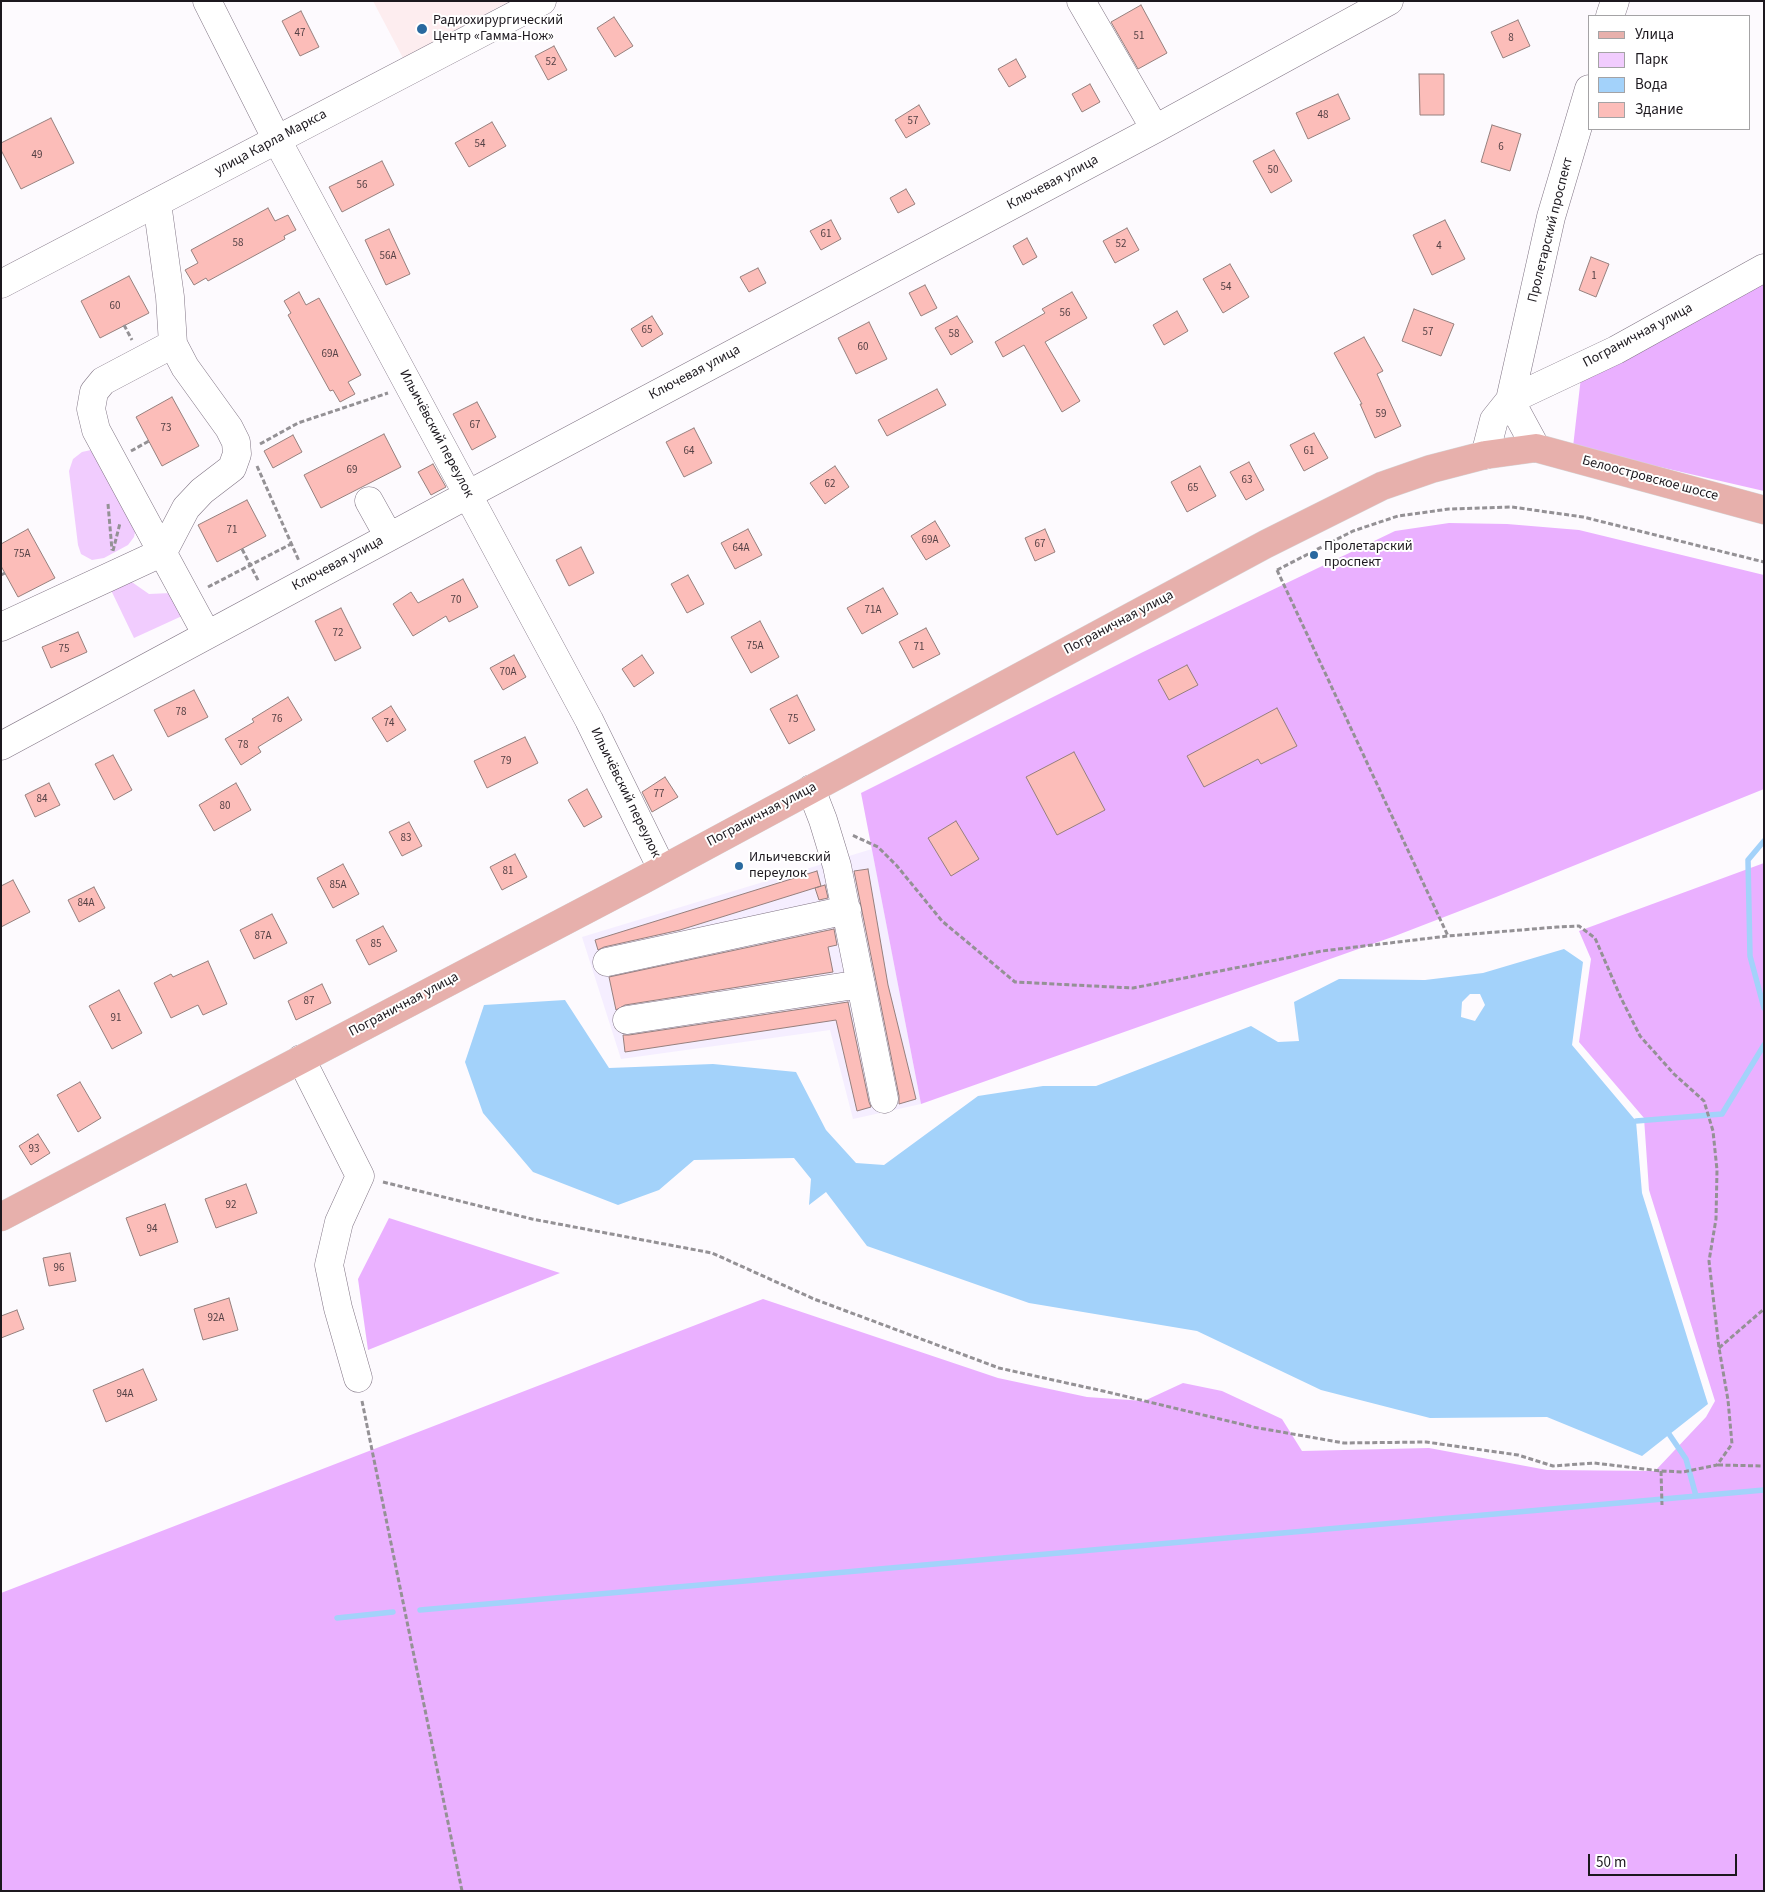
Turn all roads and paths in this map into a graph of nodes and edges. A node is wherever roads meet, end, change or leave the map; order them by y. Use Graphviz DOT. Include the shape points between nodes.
graph roads {
  1 [pos="207,1"];
  2 [pos="542,1"];
  3 [pos="1081,1"];
  4 [pos="1389,1"];
  5 [pos="1614,1"];
  6 [pos="1610,15"];
  7 [pos="1588,92"];
  8 [pos="1155,129"];
  9 [pos="277,140"];
  10 [pos="157,203"];
  11 [pos="1764,268"];
  12 [pos="1,284"];
  13 [pos="173,344"];
  14 [pos="410,385"];
  15 [pos="1510,400"];
  16 [pos="1536,448"];
  17 [pos="244,452"];
  18 [pos="1485,455"];
  19 [pos="468,494"];
  20 [pos="369,501"];
  21 [pos="1764,510"];
  22 [pos="388,537"];
  23 [pos="291,544"];
  24 [pos="1266,544"];
  25 [pos="242,549"];
  26 [pos="163,552"];
  27 [pos="1764,562"];
  28 [pos="250,565"];
  29 [pos="1278,570"];
  30 [pos="307,581"];
  31 [pos="187,598"];
  32 [pos="269,601"];
  33 [pos="1,627"];
  34 [pos="207,635"];
  35 [pos="1,746"];
  36 [pos="811,789"];
  37 [pos="823,820"];
  38 [pos="662,869"];
  39 [pos="847,910"];
  40 [pos="1448,936"];
  41 [pos="607,962"];
  42 [pos="861,984"];
  43 [pos="627,1020"];
  44 [pos="301,1059"];
  45 [pos="884,1099"];
  46 [pos="360,1176"];
  47 [pos="1,1217"];
  48 [pos="1764,1309"];
  49 [pos="1719,1348"];
  50 [pos="358,1378"];
  51 [pos="1717,1465"];
  52 [pos="1764,1466"];
  53 [pos="1660,1471"];
  54 [pos="1662,1505"];
  55 [pos="462,1891"];
  1 -- 9 [label="street, Ильичёвский переулок"];
  2 -- 9 [label="street, улица Карла Маркса"];
  3 -- 8 [label="street"];
  4 -- 8 [label="street, Ключевая улица"];
  5 -- 6 [label="street"];
  7 -- 15 [label="street, Пролетарский проспект" via="1551,216"];
  8 -- 19 [label="street, Ключевая улица"];
  9 -- 10 [label="street, улица Карла Маркса"];
  9 -- 14 [label="street, Ильичёвский переулок"];
  10 -- 12 [label="street, улица Карла Маркса"];
  10 -- 13 [label="street"];
  11 -- 15 [label="street, Пограничная улица" via="1616,350"];
  13 -- 17 [label="street" via="185,368"];
  13 -- 26 [label="street" via="103,381 94,392 91,409 96,430"];
  14 -- 17 [label="path" via="298,423"];
  14 -- 19 [label="street, Ильичёвский переулок"];
  15 -- 16 [label="street"];
  15 -- 18 [label="street, Пролетарский проспект" via="1494,420"];
  16 -- 18 [label="main road, Пограничная улица"];
  16 -- 21 [label="main road, Белоостровское шоссе"];
  17 -- 23 [label="path"];
  17 -- 26 [label="street" via="232,468 186,508"];
  18 -- 24 [label="main road, Пограничная улица" via="1382,486"];
  19 -- 22 [label="street, Ключевая улица"];
  19 -- 38 [label="street, Ильичёвский переулок" via="590,720"];
  20 -- 22 [label="street"];
  22 -- 30 [label="street, Ключевая улица"];
  23 -- 28 [label="path"];
  23 -- 30 [label="path"];
  24 -- 29 [label="path"];
  24 -- 36 [label="main road, Пограничная улица"];
  25 -- 28 [label="path"];
  26 -- 31 [label="street"];
  26 -- 33 [label="street"];
  27 -- 29 [label="path" via="1583,517 1512,507 1449,509 1398,516 1353,532"];
  28 -- 31 [label="path"];
  28 -- 32 [label="path"];
  29 -- 40 [label="path"];
  30 -- 32 [label="street, Ключевая улица"];
  31 -- 34 [label="street"];
  32 -- 34 [label="street, Ключевая улица"];
  34 -- 35 [label="street, Ключевая улица"];
  36 -- 37 [label="street"];
  36 -- 38 [label="main road, Пограничная улица"];
  37 -- 39 [label="street"];
  37 -- 40 [label="path" via="878,847 942,921 1015,982 1133,988 1322,951"];
  38 -- 44 [label="main road, Пограничная улица"];
  39 -- 41 [label="street"];
  39 -- 42 [label="street"];
  40 -- 49 [label="path" via="1579,926 1595,938 1640,1036 1704,1102 1713,1131 1717,1170 1716,1219 1709,1262"];
  42 -- 43 [label="street"];
  42 -- 45 [label="street"];
  44 -- 46 [label="street"];
  44 -- 47 [label="main road, Пограничная улица"];
  46 -- 50 [label="street" via="339,1222 329,1265"];
  46 -- 53 [label="path" via="532,1219 712,1253 814,1299 999,1368 1252,1427 1344,1443 1426,1442 1518,1455 1553,1466 1594,1463"];
  48 -- 49 [label="path"];
  49 -- 51 [label="path" via="1732,1444"];
  50 -- 55 [label="path"];
  51 -- 52 [label="path"];
  51 -- 53 [label="path" via="1683,1472"];
  53 -- 54 [label="path"];
}
